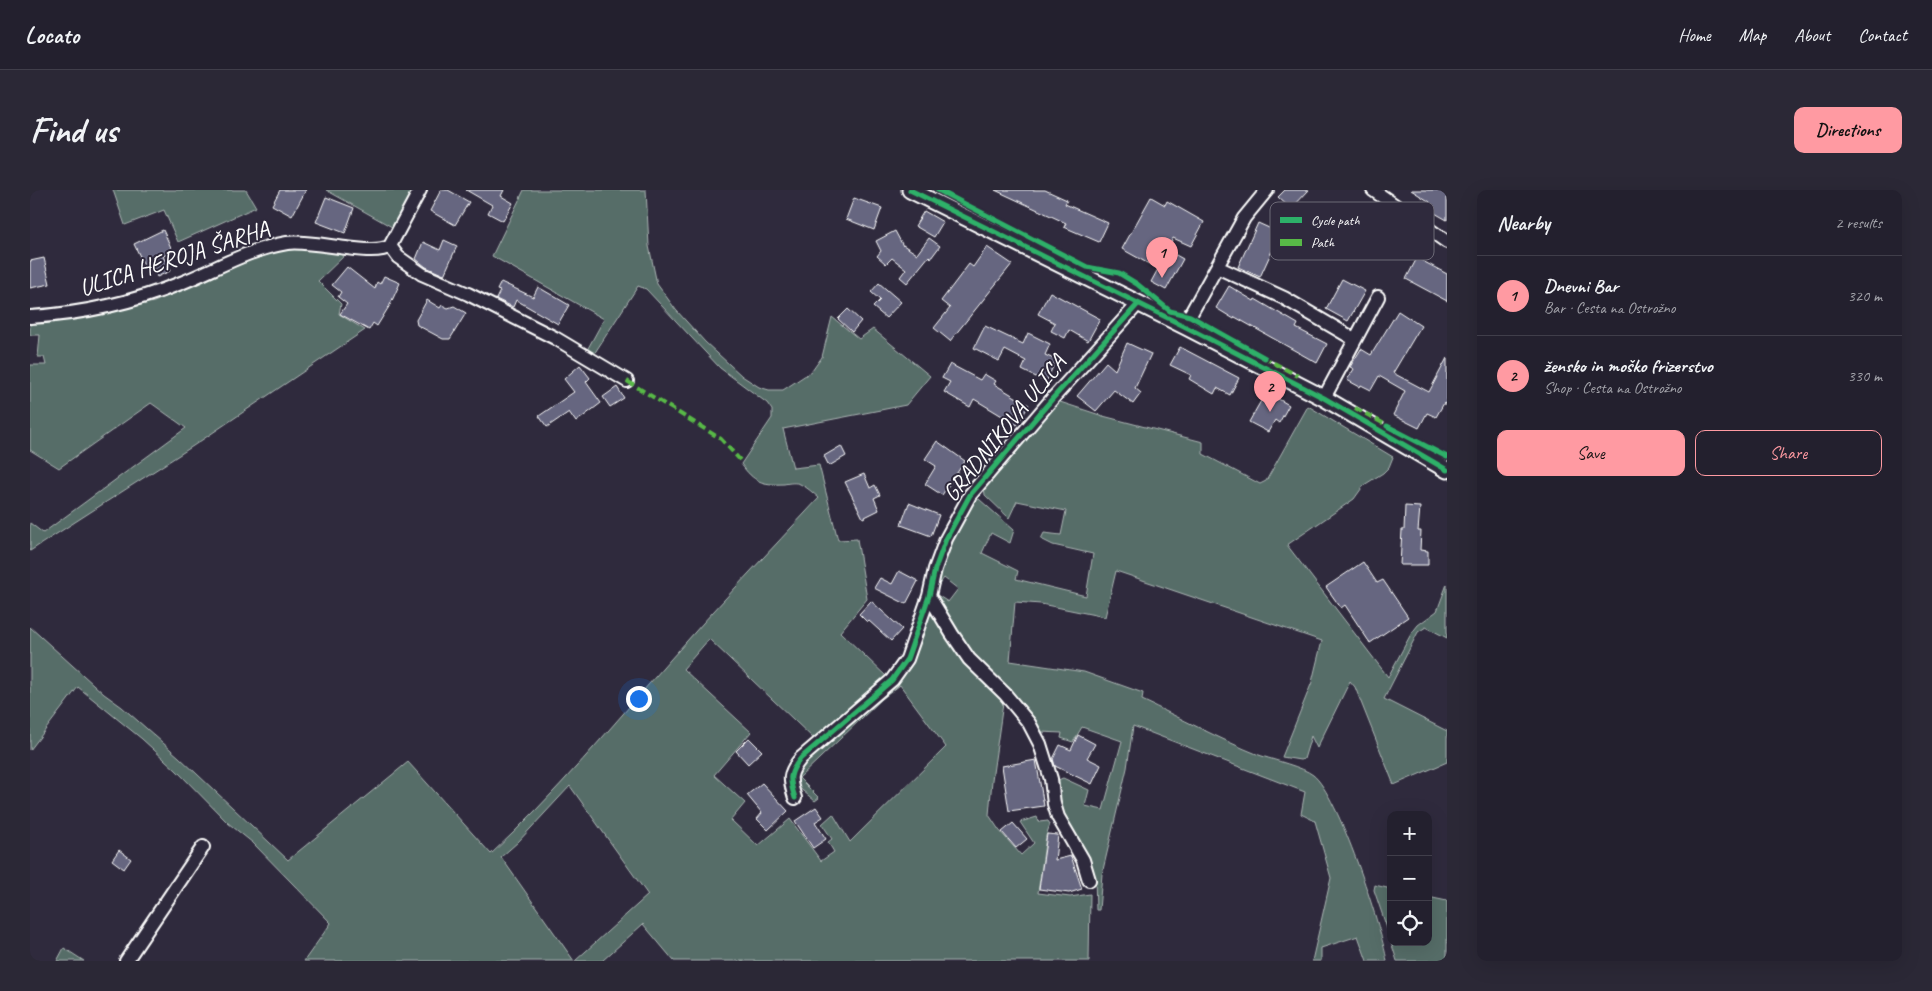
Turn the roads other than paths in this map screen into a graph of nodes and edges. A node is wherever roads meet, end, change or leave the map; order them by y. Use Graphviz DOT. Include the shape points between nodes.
graph roads {
  1 [pos="420,190"];
  2 [pos="910,190"];
  3 [pos="1267,190"];
  4 [pos="1373,190"];
  5 [pos="1390,202"];
  6 [pos="1434,233"];
  7 [pos="1447,242"];
  8 [pos="390,246"];
  9 [pos="1217,267"];
  10 [pos="1378,297"];
  11 [pos="1138,304"];
  12 [pos="30,317"];
  13 [pos="1184,326"];
  14 [pos="1354,339"];
  15 [pos="627,381"];
  16 [pos="1324,398"];
  17 [pos="1447,470"];
  18 [pos="929,596"];
  19 [pos="795,798"];
  20 [pos="203,847"];
  21 [pos="1089,880"];
  22 [pos="126,961"];
  1 -- 8 [label="street"];
  2 -- 11 [label="street"];
  3 -- 9 [label="street" via="1244,218"];
  4 -- 5 [label="street"];
  6 -- 7 [label="street"];
  8 -- 12 [label="street, ULICA HEROJA ŠARHA" via="374,251 309,242 275,245 248,253 180,284 106,308"];
  8 -- 15 [label="street" via="398,257 422,274 555,338"];
  9 -- 13 [label="street"];
  9 -- 14 [label="street" via="1284,298"];
  10 -- 14 [label="street"];
  11 -- 13 [label="street"];
  11 -- 18 [label="street, GRADNIKOVA ULICA" via="970,495 946,539"];
  13 -- 16 [label="street"];
  14 -- 16 [label="street"];
  16 -- 17 [label="street"];
  18 -- 19 [label="street, GRADNIKOVA ULICA" via="906,659 892,680 814,744 792,769 791,784"];
  18 -- 21 [label="street" via="969,659 1006,694 1029,722 1051,779 1058,817 1083,860"];
  20 -- 22 [label="street"];
}
